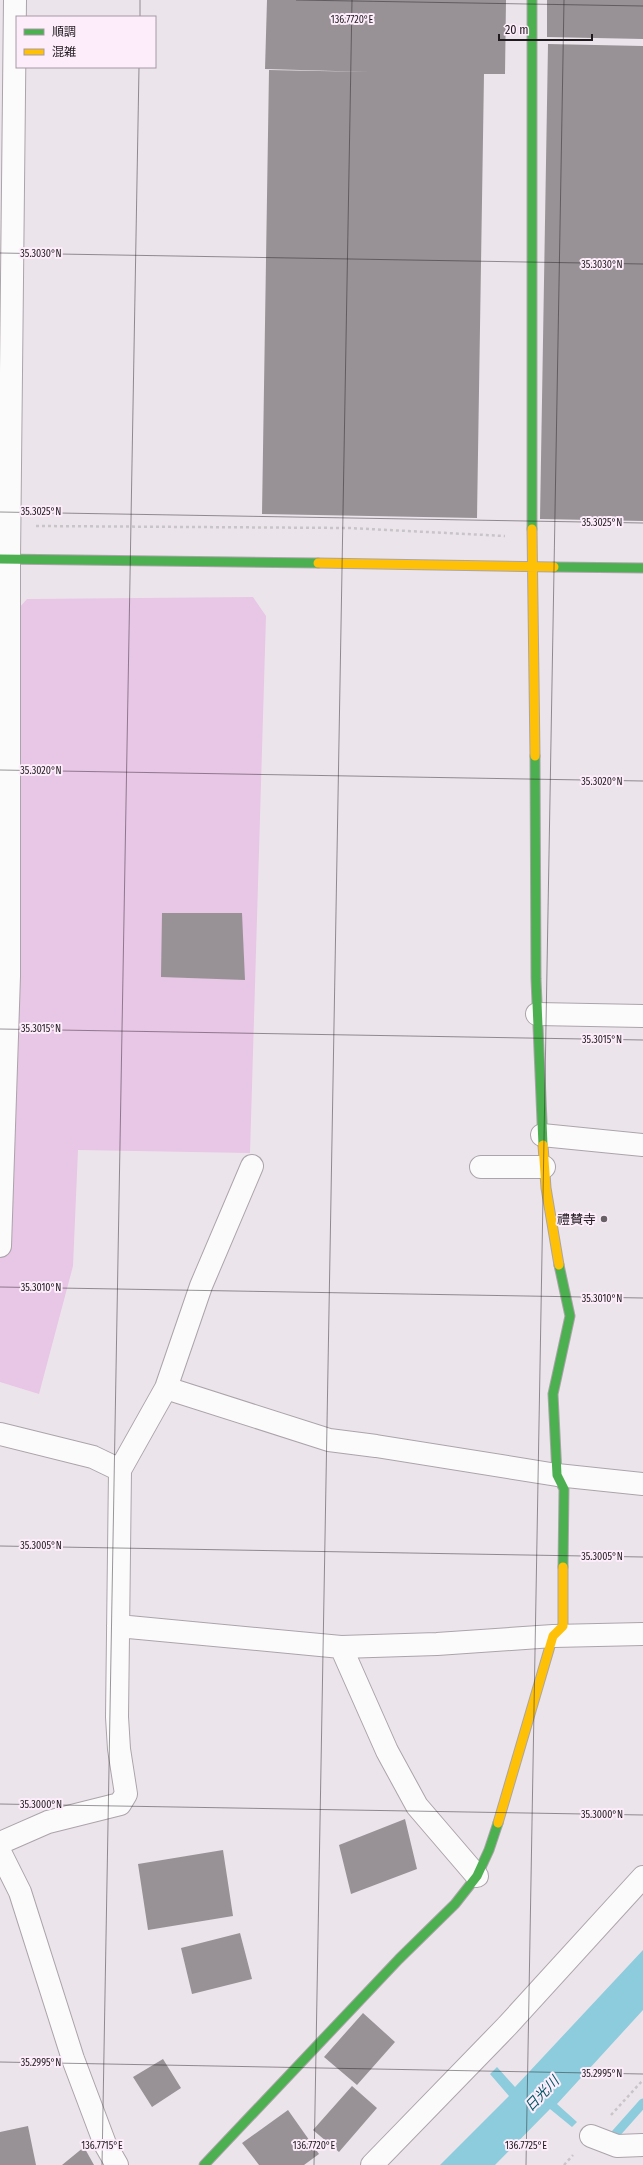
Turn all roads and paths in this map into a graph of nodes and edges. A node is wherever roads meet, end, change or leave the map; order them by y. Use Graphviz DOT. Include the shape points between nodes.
graph roads {
  1 [pos="15,0"];
  2 [pos="532,0"];
  3 [pos="10,526"];
  4 [pos="531,538"];
  5 [pos="4,559"];
  6 [pos="533,566"];
  7 [pos="643,568"];
  8 [pos="537,1014"];
  9 [pos="643,1016"];
  10 [pos="542,1135"];
  11 [pos="643,1145"];
  12 [pos="252,1166"];
  13 [pos="482,1167"];
  14 [pos="544,1167"];
  15 [pos="0,1246"];
  16 [pos="166,1388"];
  17 [pos="0,1434"];
  18 [pos="120,1470"];
  19 [pos="557,1475"];
  20 [pos="643,1484"];
  21 [pos="118,1626"];
  22 [pos="643,1634"];
  23 [pos="553,1636"];
  24 [pos="341,1647"];
  25 [pos="0,1842"];
  26 [pos="0,1852"];
  27 [pos="477,1876"];
  28 [pos="643,1877"];
  29 [pos="591,2136"];
  30 [pos="643,2145"];
  31 [pos="117,2165"];
  32 [pos="204,2165"];
  33 [pos="372,2165"];
  1 -- 3 [label="street"];
  2 -- 4 [label="street"];
  3 -- 4 [label="path" via="349,528"];
  3 -- 5 [label="street"];
  4 -- 6 [label="street"];
  5 -- 6 [label="street"];
  5 -- 15 [label="street" via="9,976"];
  6 -- 7 [label="street"];
  6 -- 8 [label="street"];
  8 -- 9 [label="street"];
  8 -- 10 [label="street"];
  10 -- 11 [label="street"];
  10 -- 14 [label="street"];
  12 -- 16 [label="street" via="201,1286"];
  13 -- 14 [label="street"];
  14 -- 19 [label="street" via="556,1254 570,1316 553,1394"];
  16 -- 18 [label="street"];
  16 -- 19 [label="street" via="329,1440"];
  17 -- 18 [label="street" via="93,1457"];
  18 -- 21 [label="street"];
  19 -- 20 [label="street"];
  19 -- 23 [label="street" via="564,1489 563,1626"];
  21 -- 24 [label="street"];
  21 -- 25 [label="street" via="117,1717 126,1794 120,1804 48,1822"];
  22 -- 23 [label="street"];
  23 -- 24 [label="street"];
  23 -- 27 [label="street" via="489,1850"];
  24 -- 27 [label="street" via="387,1751 417,1806"];
  26 -- 31 [label="street" via="20,1892 73,2059 105,2144"];
  27 -- 32 [label="street" via="455,1904"];
  28 -- 33 [label="street" via="507,2026"];
  29 -- 30 [label="street" via="616,2146"];
}
